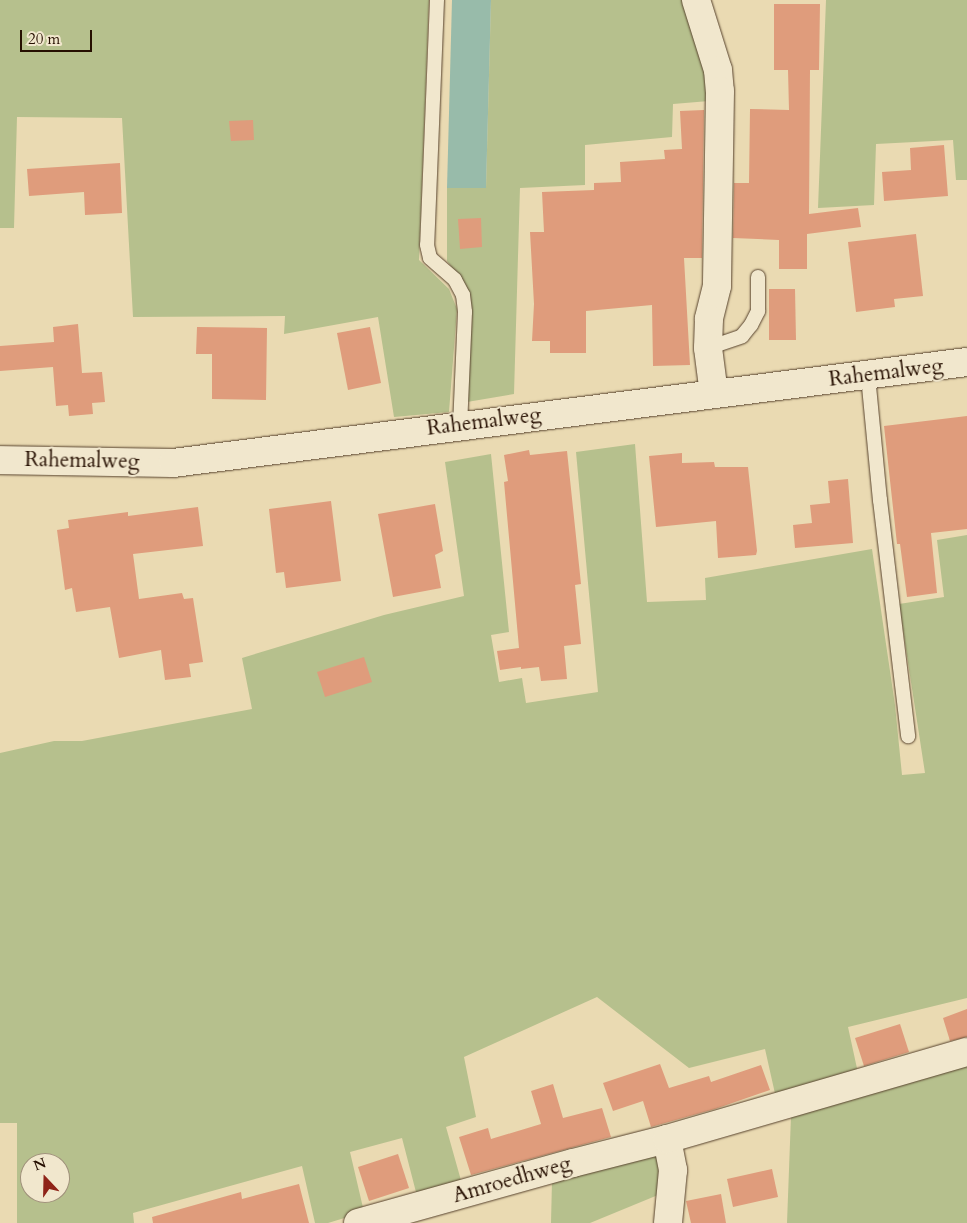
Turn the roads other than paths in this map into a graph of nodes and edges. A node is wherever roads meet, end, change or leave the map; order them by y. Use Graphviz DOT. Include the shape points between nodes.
graph roads {
  1 [pos="438,0"];
  2 [pos="696,0"];
  3 [pos="758,277"];
  4 [pos="708,348"];
  5 [pos="967,362"];
  6 [pos="868,376"];
  7 [pos="714,394"];
  8 [pos="460,425"];
  9 [pos="0,460"];
  10 [pos="908,736"];
  11 [pos="967,1052"];
  12 [pos="667,1139"];
  13 [pos="358,1223"];
  14 [pos="668,1223"];
  1 -- 8 [label="lane" via="427,245 430,258 455,280 463,295"];
  2 -- 4 [label="street" via="718,70 720,91 717,286 709,319"];
  3 -- 4 [label="lane" via="758,311 751,325 742,336"];
  4 -- 7 [label="street"];
  5 -- 6 [label="street, Rahemalweg"];
  6 -- 7 [label="street, Rahemalweg"];
  6 -- 10 [label="lane"];
  7 -- 8 [label="street, Rahemalweg"];
  8 -- 9 [label="street, Rahemalweg" via="173,463"];
  11 -- 12 [label="street, Amroedhweg"];
  12 -- 13 [label="street, Amroedhweg"];
  12 -- 14 [label="street" via="673,1170"];
}
